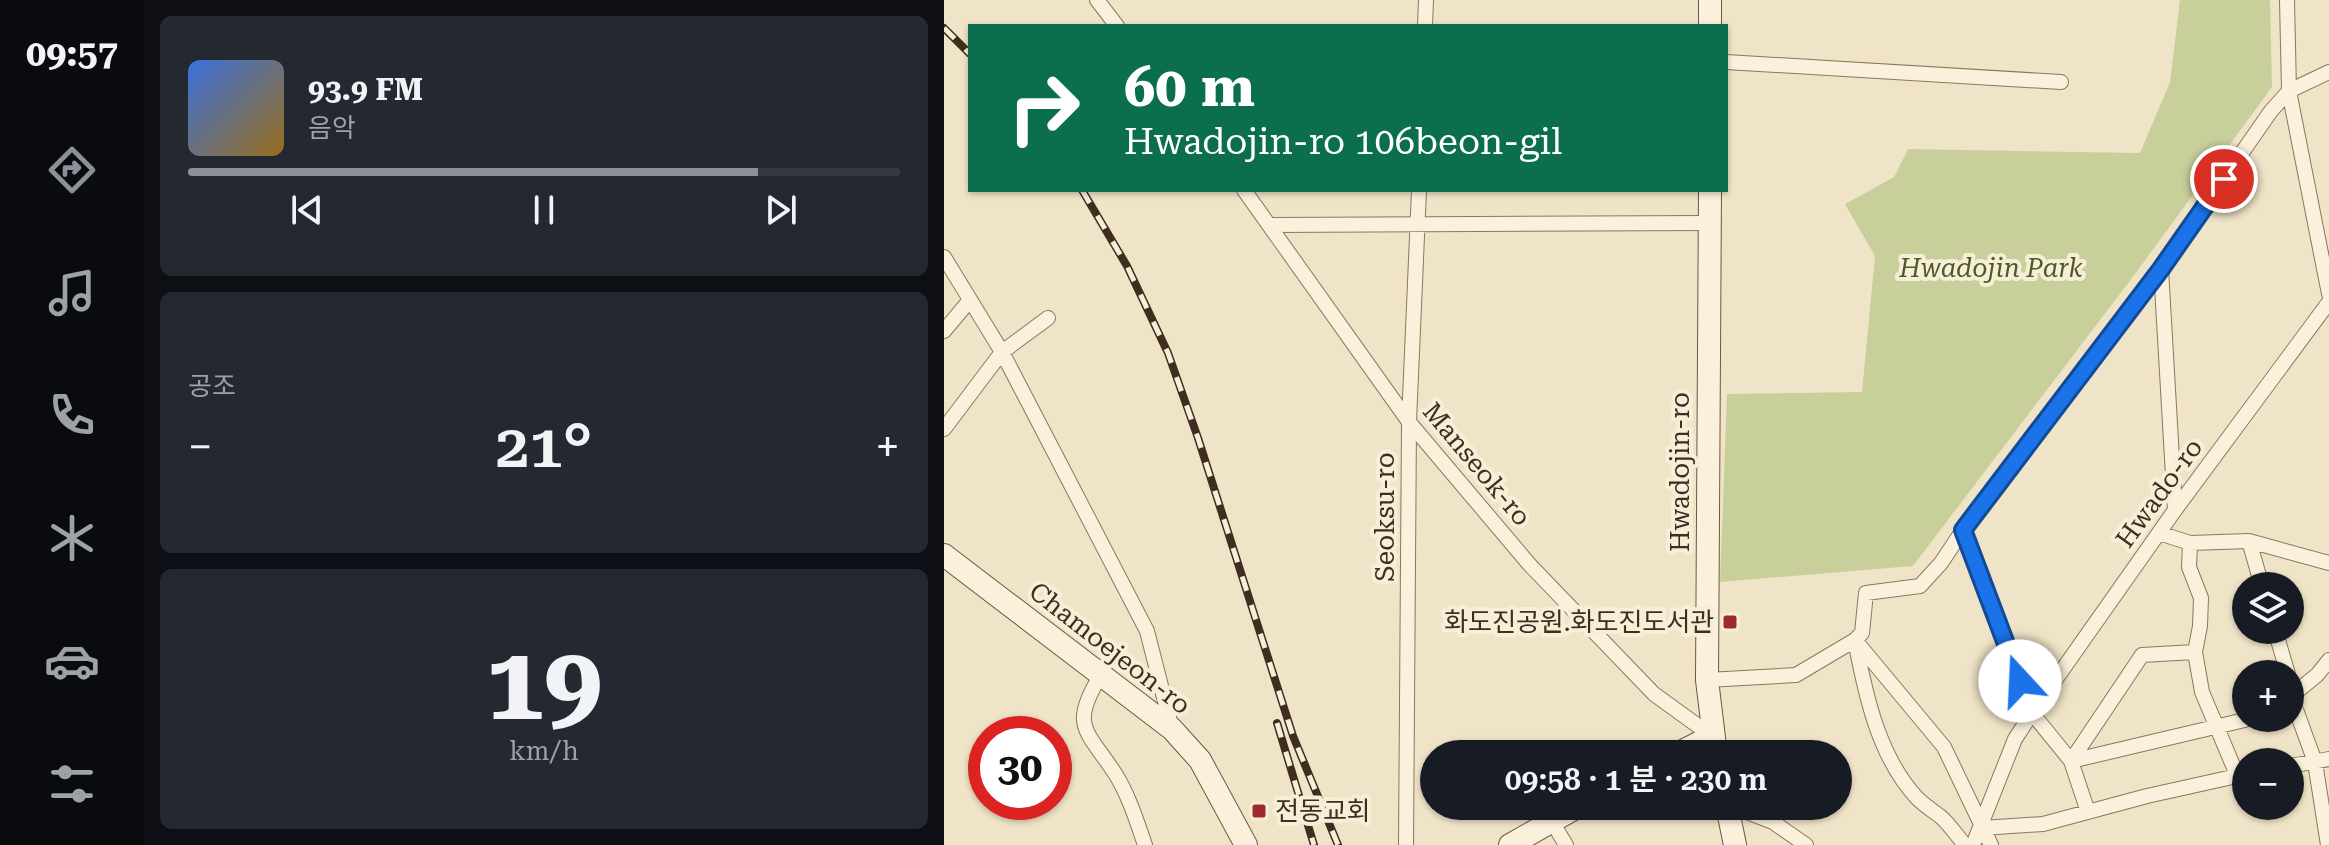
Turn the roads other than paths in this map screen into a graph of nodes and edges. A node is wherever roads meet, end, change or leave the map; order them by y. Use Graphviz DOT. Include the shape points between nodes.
graph roads {
  1 [pos="1097,0"];
  2 [pos="1426,0"];
  3 [pos="1710,0"];
  4 [pos="2287,0"];
  5 [pos="1115,24"];
  6 [pos="1425,24"];
  7 [pos="1710,24"];
  8 [pos="1728,62"];
  9 [pos="2329,72"];
  10 [pos="2061,82"];
  11 [pos="2289,91"];
  12 [pos="1246,192"];
  13 [pos="1419,192"];
  14 [pos="1710,192"];
  15 [pos="1709,223"];
  16 [pos="1271,225"];
  17 [pos="1418,226"];
  18 [pos="944,257"];
  19 [pos="2161,269"];
  20 [pos="2328,276"];
  21 [pos="2329,294"];
  22 [pos="970,300"];
  23 [pos="2329,302"];
  24 [pos="1048,318"];
  25 [pos="944,331"];
  26 [pos="1002,352"];
  27 [pos="1409,422"];
  28 [pos="944,429"];
  29 [pos="2175,510"];
  30 [pos="1963,530"];
  31 [pos="2159,533"];
  32 [pos="2249,541"];
  33 [pos="2190,543"];
  34 [pos="944,555"];
  35 [pos="2329,563"];
  36 [pos="2258,572"];
  37 [pos="1855,640"];
  38 [pos="2195,652"];
  39 [pos="2329,660"];
  40 [pos="1101,675"];
  41 [pos="1707,680"];
  42 [pos="2304,685"];
  43 [pos="2036,708"];
  44 [pos="2232,722"];
  45 [pos="2304,724"];
  46 [pos="2215,726"];
  47 [pos="1172,729"];
  48 [pos="1708,740"];
  49 [pos="1713,740"];
  50 [pos="2232,756"];
  51 [pos="2322,760"];
  52 [pos="2071,761"];
  53 [pos="2232,776"];
  54 [pos="2088,812"];
  55 [pos="1551,820"];
  56 [pos="1731,820"];
  57 [pos="1768,820"];
  58 [pos="1982,828"];
  59 [pos="1145,845"];
  60 [pos="1246,845"];
  61 [pos="1406,845"];
  62 [pos="1510,845"];
  63 [pos="1566,845"];
  64 [pos="1735,845"];
  65 [pos="1806,845"];
  66 [pos="1965,845"];
  67 [pos="1973,845"];
  68 [pos="1991,845"];
  69 [pos="2328,845"];
  1 -- 5 [label="street"];
  2 -- 6 [label="street"];
  3 -- 7 [label="street"];
  4 -- 11 [label="street"];
  8 -- 10 [label="street"];
  9 -- 11 [label="street"];
  11 -- 19 [label="street"];
  11 -- 20 [label="street"];
  12 -- 16 [label="street, Manseok-ro"];
  13 -- 17 [label="street, Seoksu-ro"];
  14 -- 15 [label="street, Hwadojin-ro"];
  15 -- 17 [label="street"];
  15 -- 41 [label="street, Hwadojin-ro"];
  16 -- 17 [label="street"];
  16 -- 27 [label="street, Manseok-ro"];
  17 -- 27 [label="street, Seoksu-ro"];
  18 -- 22 [label="street"];
  19 -- 29 [label="street"];
  19 -- 30 [label="street"];
  20 -- 21 [label="street"];
  22 -- 25 [label="street"];
  22 -- 26 [label="street"];
  23 -- 29 [label="street, Hwado-ro"];
  24 -- 26 [label="street"];
  26 -- 28 [label="street"];
  26 -- 47 [label="street" via="1147,631"];
  27 -- 48 [label="street, Manseok-ro" via="1539,575 1654,694"];
  27 -- 61 [label="street, Seoksu-ro"];
  29 -- 31 [label="street, Hwado-ro"];
  30 -- 37 [label="street" via="1920,586 1866,593 1862,633"];
  30 -- 43 [label="street" via="2020,681"];
  31 -- 33 [label="street"];
  31 -- 43 [label="street, Hwado-ro"];
  32 -- 33 [label="street"];
  32 -- 35 [label="street"];
  32 -- 36 [label="street"];
  33 -- 38 [label="street" via="2189,567 2201,598"];
  34 -- 40 [label="street, Chamoejeon-ro"];
  37 -- 41 [label="street" via="1796,675"];
  37 -- 58 [label="street" via="1944,747"];
  37 -- 66 [label="street" via="1863,680 1897,771"];
  38 -- 46 [label="street"];
  38 -- 52 [label="street" via="2142,655"];
  39 -- 42 [label="street"];
  40 -- 47 [label="street, Chamoejeon-ro"];
  40 -- 59 [label="street" via="1086,701 1084,730 1116,775"];
  41 -- 49 [label="street, Hwadojin-ro"];
  43 -- 52 [label="street"];
  43 -- 58 [label="street, Hwado-ro" via="2015,739"];
  44 -- 46 [label="street"];
  45 -- 51 [label="street"];
  46 -- 50 [label="street"];
  46 -- 52 [label="street"];
  47 -- 60 [label="street, Chamoejeon-ro" via="1200,760"];
  51 -- 69 [label="street"];
  52 -- 54 [label="street"];
  53 -- 54 [label="street"];
  54 -- 58 [label="street" via="2043,824"];
  55 -- 62 [label="street"];
  55 -- 63 [label="street"];
  56 -- 64 [label="street"];
  57 -- 65 [label="street"];
  58 -- 67 [label="street, Hwado-ro"];
  58 -- 68 [label="street"];
}
